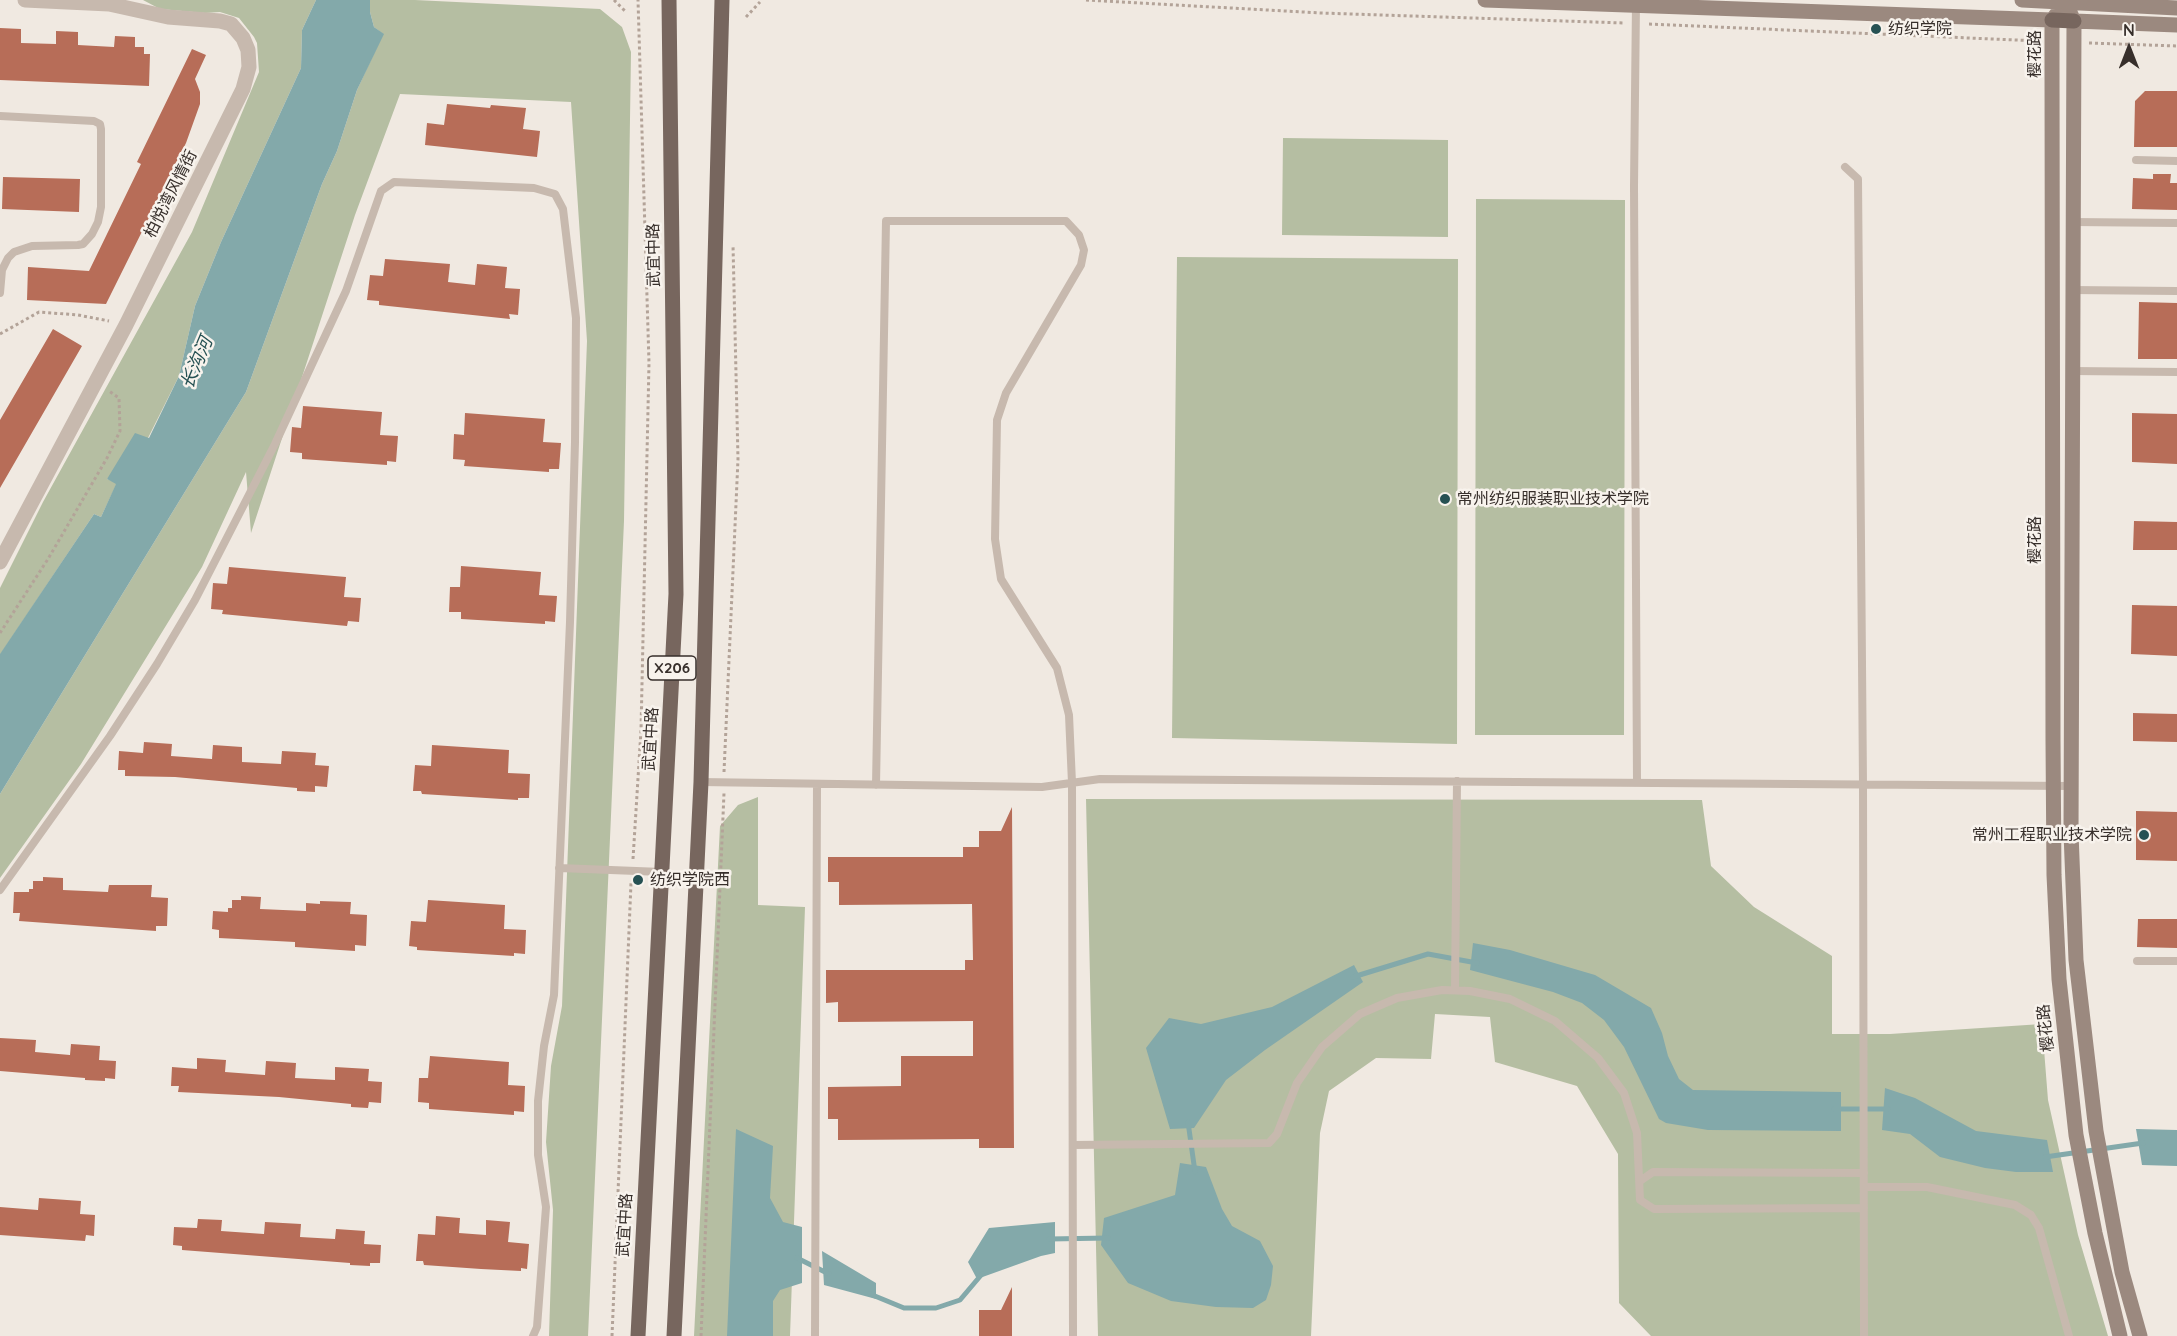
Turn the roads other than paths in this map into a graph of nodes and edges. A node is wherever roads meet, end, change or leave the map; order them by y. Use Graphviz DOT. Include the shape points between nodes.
graph roads {
  1 [pos="25,0"];
  2 [pos="669,0"];
  3 [pos="722,0"];
  4 [pos="1485,0"];
  5 [pos="2022,0"];
  6 [pos="2062,1"];
  7 [pos="1636,3"];
  8 [pos="2177,8"];
  9 [pos="2052,21"];
  10 [pos="2074,21"];
  11 [pos="2177,25"];
  12 [pos="0,116"];
  13 [pos="2136,160"];
  14 [pos="2177,161"];
  15 [pos="1845,167"];
  16 [pos="2073,222"];
  17 [pos="2177,223"];
  18 [pos="2072,290"];
  19 [pos="2177,291"];
  20 [pos="0,294"];
  21 [pos="2072,371"];
  22 [pos="2177,372"];
  23 [pos="0,562"];
  24 [pos="1457,781"];
  25 [pos="701,782"];
  26 [pos="1072,783"];
  27 [pos="1637,783"];
  28 [pos="817,784"];
  29 [pos="1863,784"];
  30 [pos="876,785"];
  31 [pos="2054,785"];
  32 [pos="2071,786"];
  33 [pos="559,868"];
  34 [pos="662,872"];
  35 [pos="0,890"];
  36 [pos="2137,960"];
  37 [pos="2177,961"];
  38 [pos="1455,990"];
  39 [pos="1073,1145"];
  40 [pos="1864,1173"];
  41 [pos="1640,1181"];
  42 [pos="1864,1187"];
  43 [pos="1864,1208"];
  44 [pos="533,1336"];
  45 [pos="638,1336"];
  46 [pos="675,1336"];
  47 [pos="815,1336"];
  48 [pos="1073,1336"];
  49 [pos="1864,1336"];
  50 [pos="2069,1336"];
  51 [pos="2120,1336"];
  52 [pos="2140,1336"];
  1 -- 23 [label="street, 柏悦湾风情街" via="109,4 168,17 231,24 243,38 249,67 243,89 126,325"];
  2 -- 34 [label="main road, 武宜中路 / X206" via="676,594"];
  3 -- 25 [label="main road, X206"];
  4 -- 7 [label="street"];
  5 -- 6 [label="street"];
  6 -- 8 [label="street"];
  6 -- 9 [label="street, 樱花路"];
  6 -- 10 [label="street"];
  7 -- 9 [label="street"];
  7 -- 27 [label="lane"];
  9 -- 10 [label="main road"];
  9 -- 31 [label="street, 樱花路"];
  10 -- 11 [label="street"];
  10 -- 16 [label="street"];
  12 -- 20 [label="lane" via="94,121 101,129 101,207 92,234 83,244 32,246 14,252 2,270"];
  13 -- 14 [label="lane"];
  15 -- 29 [label="lane" via="1858,179"];
  16 -- 17 [label="lane"];
  16 -- 18 [label="street"];
  18 -- 19 [label="lane"];
  18 -- 21 [label="street"];
  21 -- 22 [label="lane"];
  21 -- 32 [label="street"];
  24 -- 26 [label="lane" via="1100,779"];
  24 -- 27 [label="lane"];
  24 -- 38 [label="lane"];
  25 -- 28 [label="lane"];
  25 -- 46 [label="main road, X206"];
  26 -- 30 [label="lane" via="1042,788"];
  26 -- 30 [label="lane" via="1069,715 1058,668 1001,579 995,539 997,420 1006,393 1081,265 1084,250 1079,235 1066,221 886,221"];
  26 -- 39 [label="lane"];
  27 -- 29 [label="lane"];
  28 -- 30 [label="lane"];
  28 -- 47 [label="lane"];
  29 -- 31 [label="lane"];
  29 -- 40 [label="lane"];
  31 -- 32 [label="lane"];
  31 -- 51 [label="street, 樱花路" via="2059,979 2076,1135"];
  32 -- 52 [label="street" via="2076,960 2096,1131 2122,1272"];
  33 -- 34 [label="lane"];
  33 -- 35 [label="lane" via="570,622 576,318 562,209 555,194 534,188 394,182 381,191 346,291 275,444 195,600 110,736"];
  33 -- 44 [label="lane" via="554,995 538,1101 538,1155 546,1207 537,1327"];
  34 -- 45 [label="main road, 武宜中路 / X206"];
  36 -- 37 [label="lane"];
  38 -- 39 [label="lane" via="1397,998 1360,1014 1322,1047 1297,1083 1277,1134 1269,1143"];
  38 -- 41 [label="lane" via="1510,999 1555,1021 1598,1058 1624,1093 1637,1133"];
  39 -- 48 [label="lane"];
  40 -- 41 [label="lane" via="1653,1172"];
  40 -- 42 [label="lane"];
  41 -- 43 [label="lane" via="1640,1200 1654,1209"];
  42 -- 43 [label="lane"];
  42 -- 50 [label="lane" via="1927,1187 2015,1205 2031,1215 2039,1228"];
  43 -- 49 [label="lane"];
}
